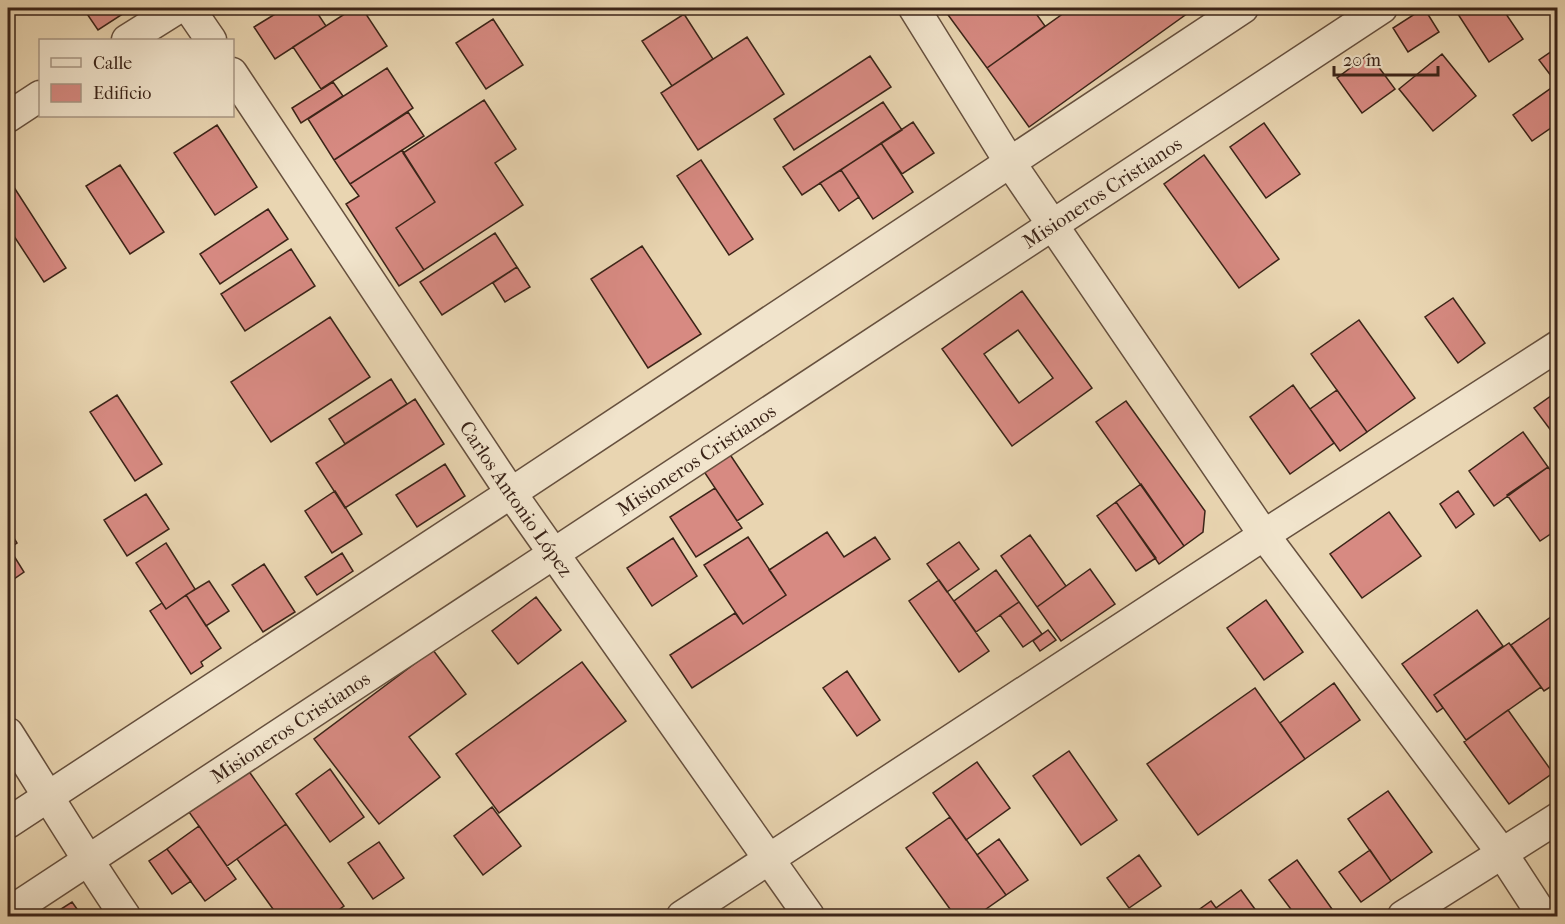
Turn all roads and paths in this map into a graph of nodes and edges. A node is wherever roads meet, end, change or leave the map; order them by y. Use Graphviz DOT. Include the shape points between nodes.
graph roads {
  1 [pos="178,8"];
  2 [pos="189,8"];
  3 [pos="914,8"];
  4 [pos="1243,8"];
  5 [pos="1382,8"];
  6 [pos="129,39"];
  7 [pos="210,39"];
  8 [pos="234,76"];
  9 [pos="39,97"];
  10 [pos="8,117"];
  11 [pos="1009,161"];
  12 [pos="1053,225"];
  13 [pos="1557,346"];
  14 [pos="511,493"];
  15 [pos="1264,535"];
  16 [pos="554,552"];
  17 [pos="8,733"];
  18 [pos="48,795"];
  19 [pos="1557,818"];
  20 [pos="8,823"];
  21 [pos="1502,853"];
  22 [pos="87,860"];
  23 [pos="768,860"];
  24 [pos="8,913"];
  25 [pos="125,916"];
  26 [pos="682,916"];
  27 [pos="809,916"];
  28 [pos="1403,916"];
  29 [pos="1543,916"];
  1 -- 6 [label="street"];
  2 -- 7 [label="street"];
  3 -- 11 [label="street"];
  4 -- 11 [label="street"];
  5 -- 12 [label="street, Misioneros Cristianos"];
  8 -- 14 [label="street, Carlos Antonio López"];
  9 -- 10 [label="street"];
  11 -- 12 [label="street"];
  11 -- 14 [label="street"];
  12 -- 15 [label="street"];
  12 -- 16 [label="street, Misioneros Cristianos"];
  13 -- 15 [label="street"];
  14 -- 16 [label="street, Carlos Antonio López"];
  14 -- 18 [label="street"];
  15 -- 21 [label="street"];
  15 -- 23 [label="street"];
  16 -- 22 [label="street, Misioneros Cristianos"];
  16 -- 23 [label="street, Carlos Antonio López"];
  17 -- 18 [label="street"];
  18 -- 20 [label="street"];
  18 -- 22 [label="street"];
  19 -- 21 [label="street"];
  21 -- 28 [label="street"];
  21 -- 29 [label="street"];
  22 -- 24 [label="street, Misioneros Cristianos"];
  22 -- 25 [label="street"];
  23 -- 26 [label="street"];
  23 -- 27 [label="street, Carlos Antonio López"];
}
